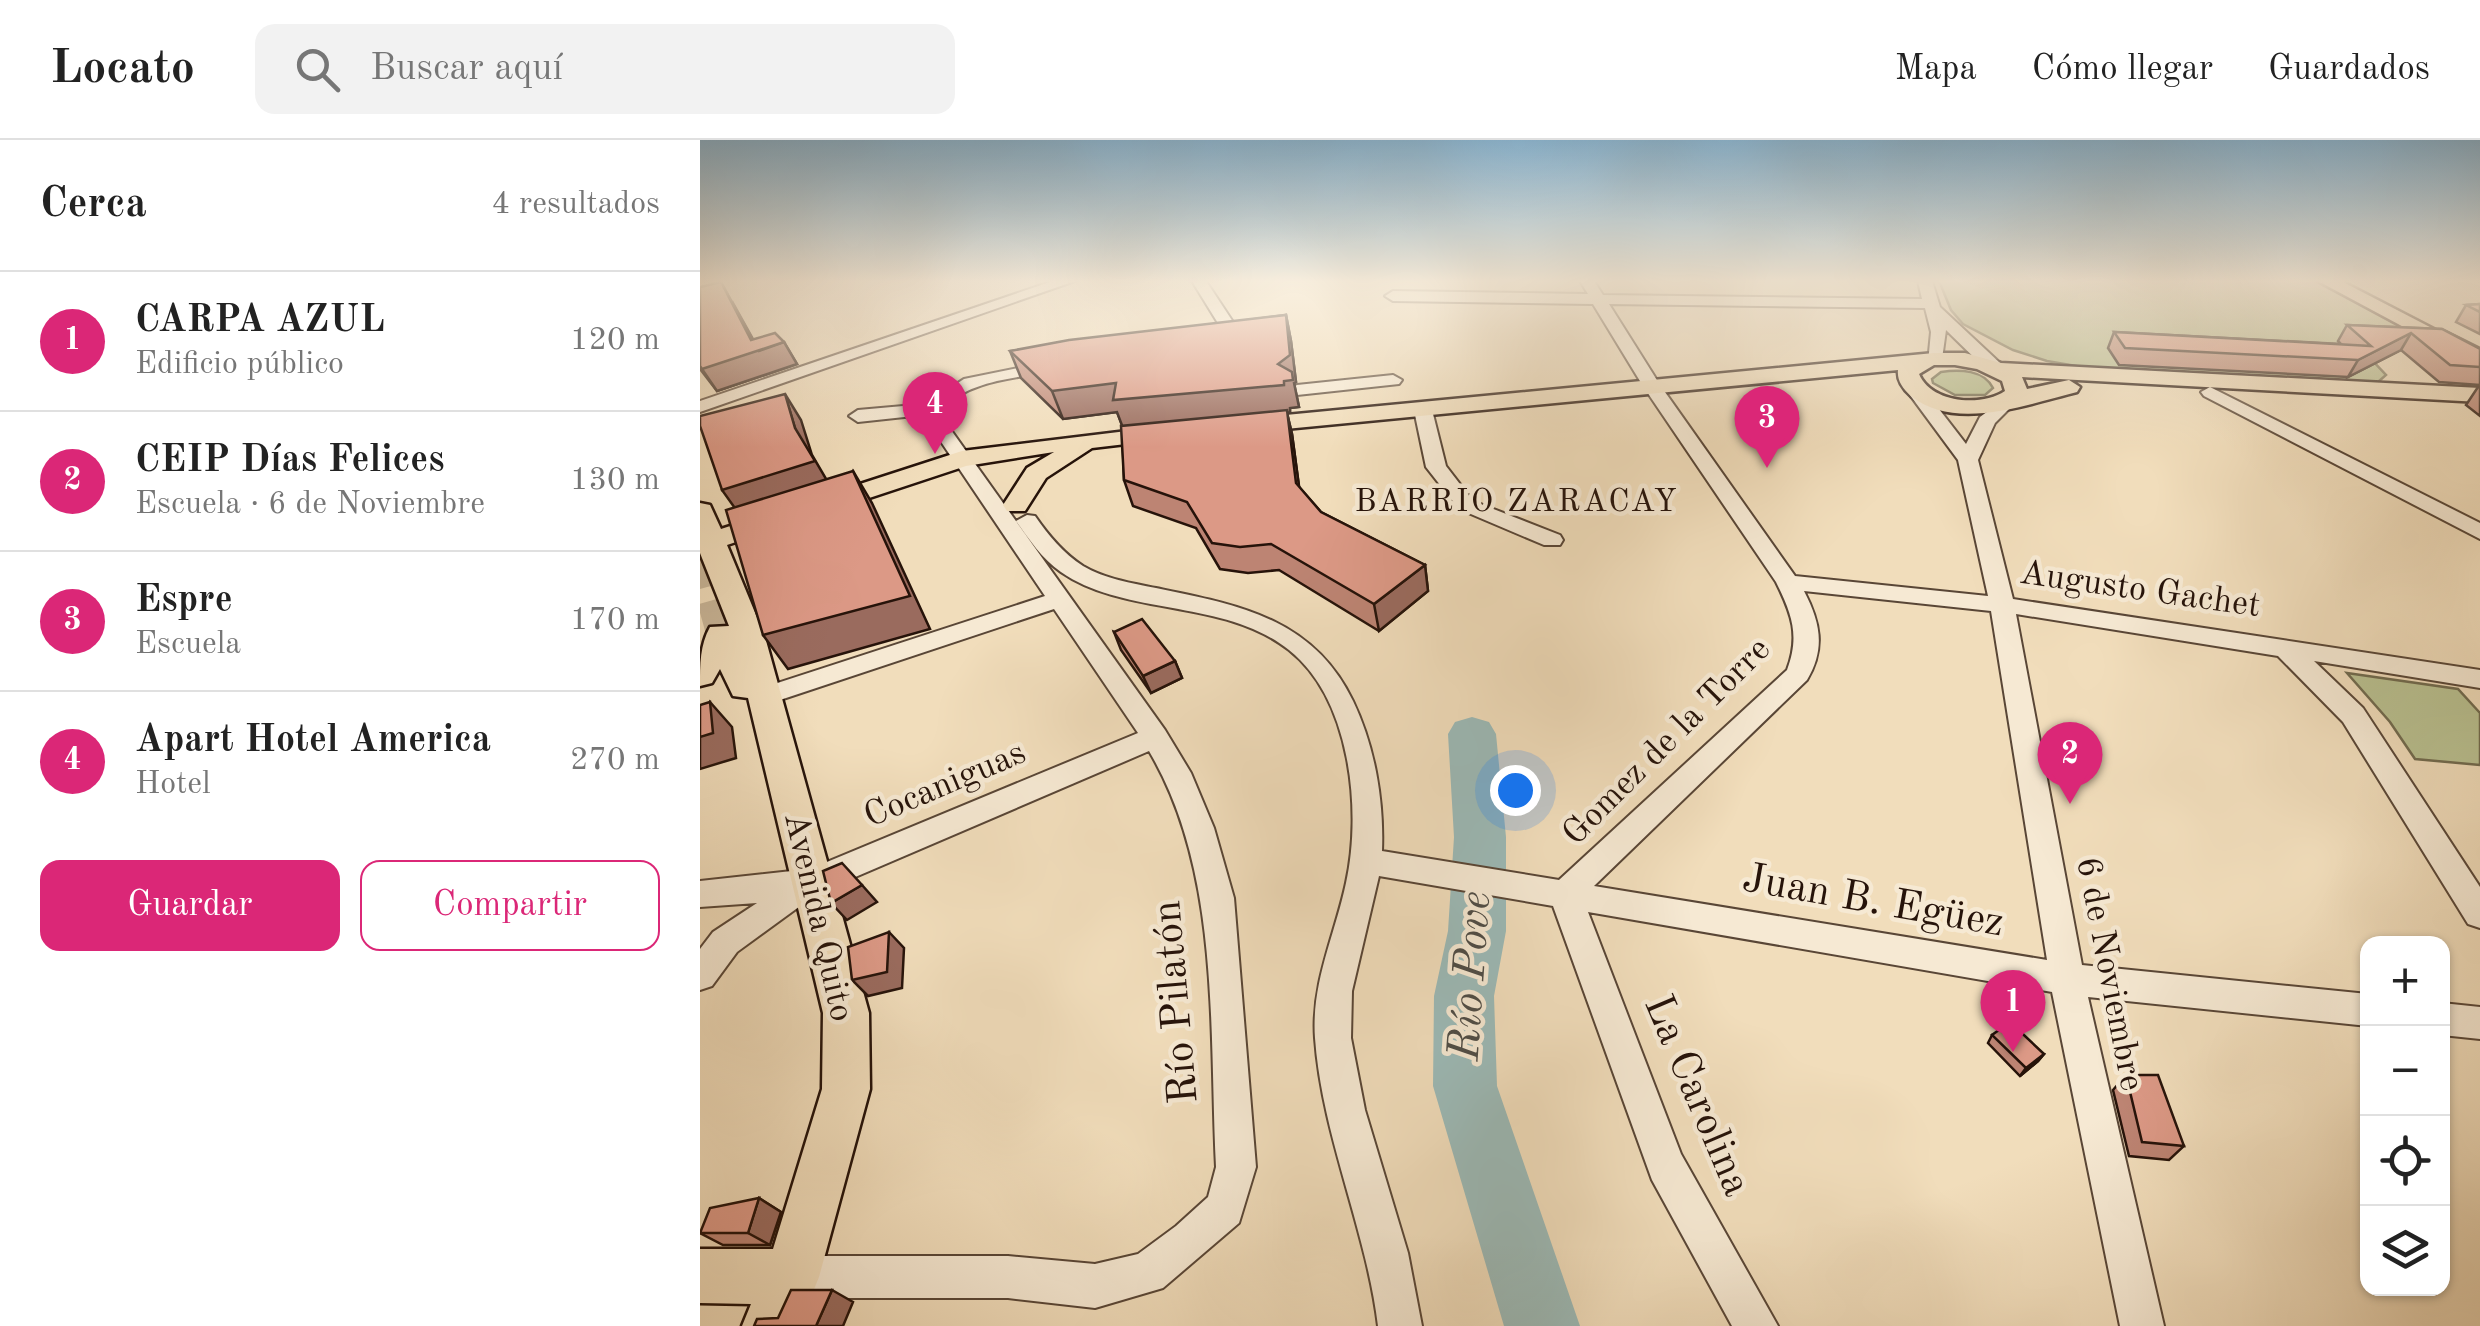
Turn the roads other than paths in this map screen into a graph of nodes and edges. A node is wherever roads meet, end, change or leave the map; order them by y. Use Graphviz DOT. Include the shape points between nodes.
graph roads {
  1 [pos="906,336"];
  2 [pos="1227,336"];
  3 [pos="1619,336"];
  4 [pos="1938,336"];
  5 [pos="2432,336"];
  6 [pos="1967,338"];
  7 [pos="1186,346"];
  8 [pos="1930,360"];
  9 [pos="2480,362"];
  10 [pos="1066,364"];
  11 [pos="1996,368"];
  12 [pos="1806,370"];
  13 [pos="2093,375"];
  14 [pos="1393,380"];
  15 [pos="1652,386"];
  16 [pos="1914,389"];
  17 [pos="1297,390"];
  18 [pos="2210,392"];
  19 [pos="2480,394"];
  20 [pos="2009,401"];
  21 [pos="2480,405"];
  22 [pos="700,407"];
  23 [pos="931,410"];
  24 [pos="1423,410"];
  25 [pos="858,416"];
  26 [pos="1104,439"];
  27 [pos="962,459"];
  28 [pos="1968,460"];
  29 [pos="1016,505"];
  30 [pos="2474,524"];
  31 [pos="703,532"];
  32 [pos="1552,540"];
  33 [pos="1788,582"];
  34 [pos="1062,598"];
  35 [pos="2002,605"];
  36 [pos="711,636"];
  37 [pos="2284,647"];
  38 [pos="700,675"];
  39 [pos="2480,678"];
  40 [pos="765,696"];
  41 [pos="1155,737"];
  42 [pos="778,744"];
  43 [pos="1366,861"];
  44 [pos="814,881"];
  45 [pos="700,894"];
  46 [pos="1565,894"];
  47 [pos="2480,914"];
  48 [pos="700,974"];
  49 [pos="2067,980"];
  50 [pos="2360,1009"];
  51 [pos="2450,1020"];
  52 [pos="2480,1024"];
  53 [pos="700,1276"];
  54 [pos="792,1277"];
  55 [pos="770,1326"];
  56 [pos="1400,1326"];
  57 [pos="1756,1326"];
  58 [pos="2142,1326"];
  1 -- 22 [label="street"];
  2 -- 7 [label="street"];
  3 -- 15 [label="street, Gomez de la Torre"];
  4 -- 8 [label="street"];
  5 -- 9 [label="main road"];
  6 -- 11 [label="street"];
  6 -- 13 [label="main road" via="2032,363"];
  8 -- 11 [label="main road" via="1964,359"];
  8 -- 12 [label="main road"];
  8 -- 16 [label="main road" via="1909,370"];
  10 -- 23 [label="street" via="981,381"];
  11 -- 13 [label="main road"];
  11 -- 20 [label="main road" via="2017,386"];
  12 -- 15 [label="main road"];
  12 -- 16 [label="main road" via="1856,370"];
  13 -- 19 [label="main road"];
  14 -- 17 [label="street"];
  15 -- 24 [label="main road"];
  15 -- 33 [label="street, Gomez de la Torre"];
  16 -- 20 [label="main road" via="1961,406"];
  16 -- 28 [label="street, 6 de Noviembre"];
  18 -- 20 [label="main road" via="2063,387"];
  18 -- 21 [label="main road"];
  18 -- 30 [label="street"];
  20 -- 28 [label="street" via="1987,420"];
  23 -- 25 [label="street"];
  23 -- 27 [label="street, Río Pilatón"];
  24 -- 26 [label="main road"];
  24 -- 32 [label="street" via="1436,468 1466,505"];
  26 -- 27 [label="main road"];
  26 -- 29 [label="main road" via="1044,466"];
  27 -- 29 [label="street" via="991,475"];
  27 -- 31 [label="main road"];
  27 -- 34 [label="street, Río Pilatón"];
  28 -- 35 [label="street, 6 de Noviembre"];
  29 -- 43 [label="street" via="1050,550 1082,574 1257,623 1319,663 1337,690 1352,738"];
  31 -- 40 [label="main road, Avenida Quito" via="749,637"];
  33 -- 35 [label="street, Augusto Gachet"];
  33 -- 46 [label="street, Gomez de la Torre" via="1806,618 1810,645 1798,674"];
  34 -- 40 [label="street"];
  34 -- 41 [label="street, Río Pilatón"];
  35 -- 37 [label="street, Augusto Gachet"];
  35 -- 49 [label="street, 6 de Noviembre"];
  36 -- 38 [label="main road"];
  36 -- 42 [label="main road" via="761,728"];
  37 -- 39 [label="street, Augusto Gachet"];
  37 -- 47 [label="street" via="2353,715"];
  40 -- 42 [label="main road, Avenida Quito"];
  41 -- 44 [label="street, Cocaniguas"];
  41 -- 54 [label="street, Río Pilatón" via="1200,828 1218,898 1236,1167 1225,1209 1148,1273 1094,1286 1008,1277"];
  42 -- 44 [label="main road, Avenida Quito"];
  43 -- 46 [label="street, Juan B. Egüez"];
  43 -- 56 [label="street" via="1336,971 1333,1041 1389,1251"];
  44 -- 45 [label="street, Cocaniguas"];
  44 -- 48 [label="street" via="724,942"];
  44 -- 54 [label="main road, Avenida Quito" via="846,1013 846,1089"];
  46 -- 49 [label="street, Juan B. Egüez"];
  46 -- 57 [label="street, La Carolina" via="1666,1166"];
  49 -- 50 [label="street, Juan B. Egüez"];
  49 -- 58 [label="street, 6 de Noviembre"];
  51 -- 52 [label="street"];
  53 -- 54 [label="main road"];
  54 -- 55 [label="main road, Avenida Quito"];
}
